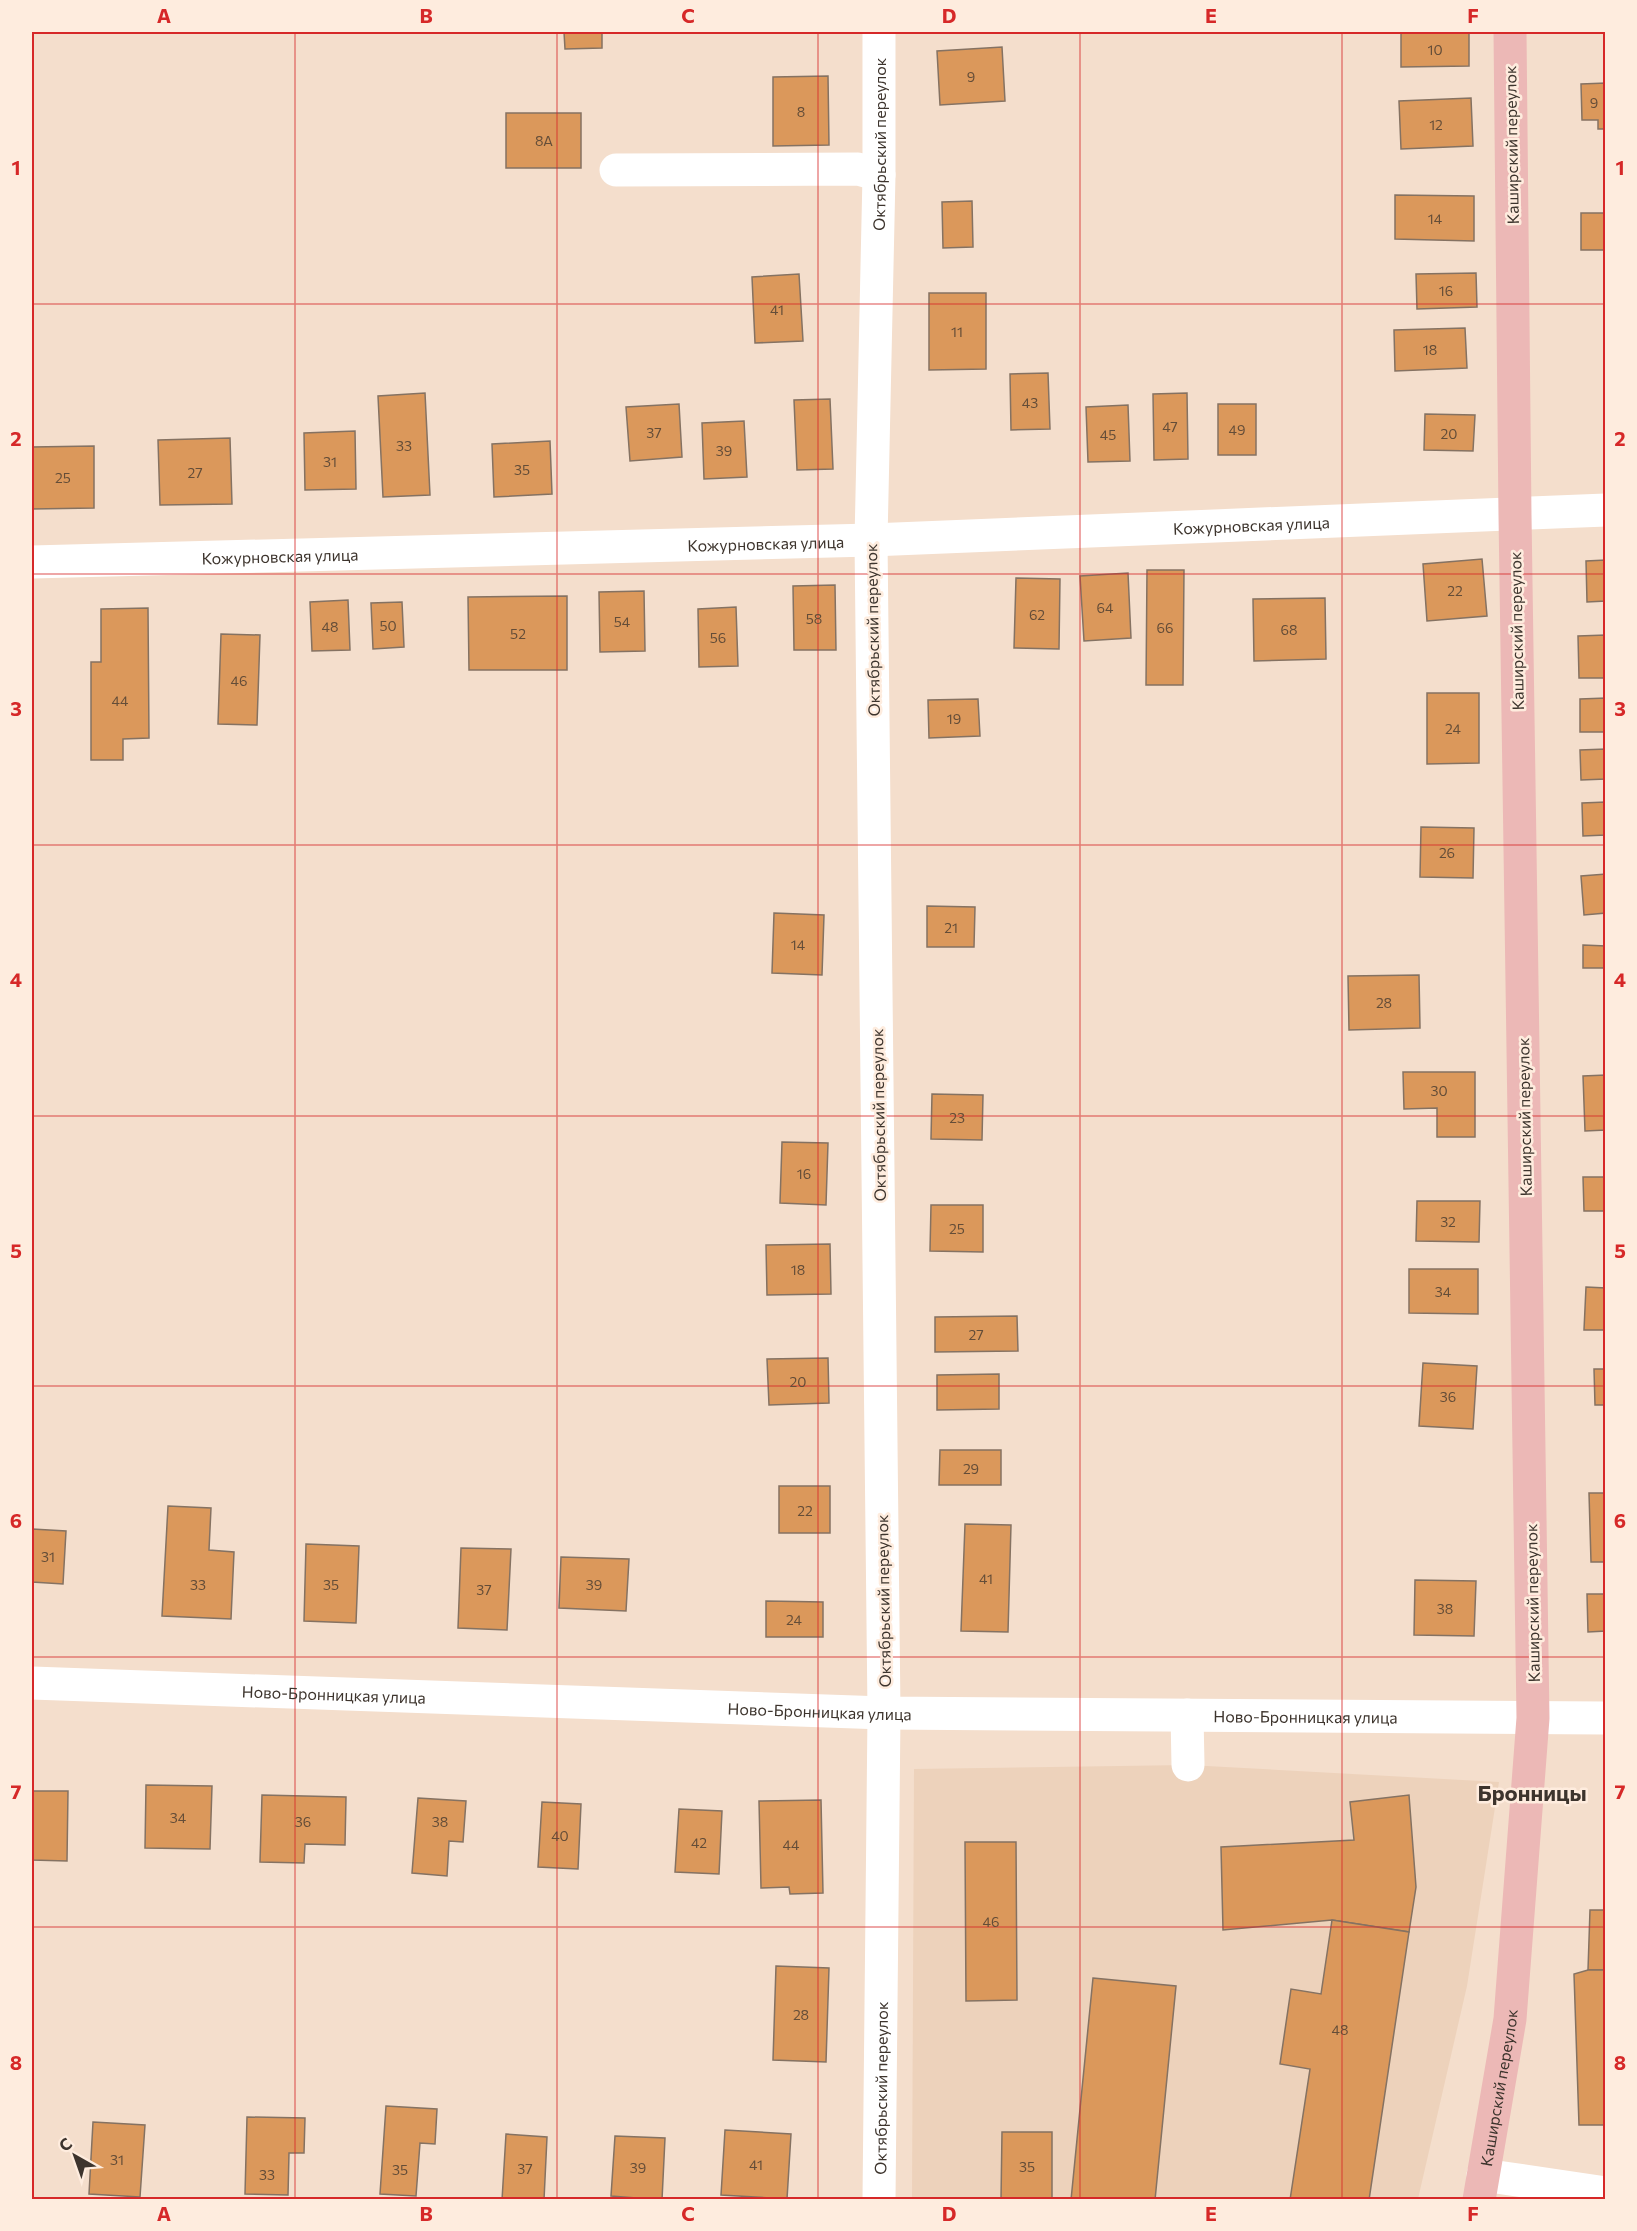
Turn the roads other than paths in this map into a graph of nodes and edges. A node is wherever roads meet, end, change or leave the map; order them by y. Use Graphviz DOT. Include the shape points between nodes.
graph roads {
  1 [pos="879,32"];
  2 [pos="1510,32"];
  3 [pos="616,170"];
  4 [pos="879,174"];
  5 [pos="1605,510"];
  6 [pos="1515,515"];
  7 [pos="871,540"];
  8 [pos="32,562"];
  9 [pos="32,1683"];
  10 [pos="885,1713"];
  11 [pos="1187,1715"];
  12 [pos="1533,1718"];
  13 [pos="1605,1718"];
  14 [pos="1188,1765"];
  15 [pos="1481,2187"];
  16 [pos="1605,2193"];
  17 [pos="879,2199"];
  1 -- 4 [label="street, Октябрьский переулок"];
  2 -- 6 [label="main road, Каширский переулок"];
  3 -- 4 [label="street" via="858,169"];
  4 -- 7 [label="street, Октябрьский переулок"];
  5 -- 6 [label="street, Кожурновская улица"];
  6 -- 7 [label="street, Кожурновская улица"];
  6 -- 12 [label="main road, Каширский переулок"];
  7 -- 8 [label="street, Кожурновская улица"];
  7 -- 10 [label="street, Октябрьский переулок"];
  9 -- 10 [label="street, Ново-Бронницкая улица"];
  10 -- 11 [label="street, Ново-Бронницкая улица"];
  10 -- 17 [label="street, Октябрьский переулок"];
  11 -- 12 [label="street, Ново-Бронницкая улица"];
  11 -- 14 [label="street"];
  12 -- 13 [label="street, Ново-Бронницкая улица"];
  12 -- 15 [label="main road, Каширский переулок" via="1510,2019"];
  15 -- 16 [label="street"];
}
